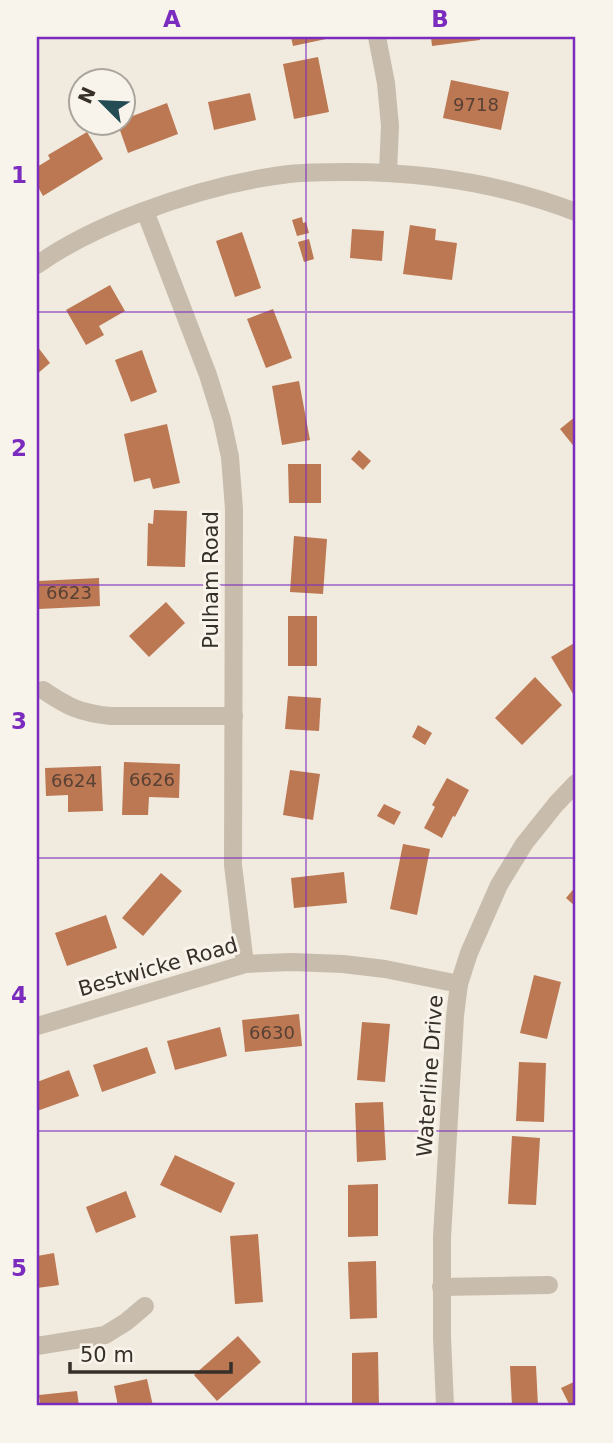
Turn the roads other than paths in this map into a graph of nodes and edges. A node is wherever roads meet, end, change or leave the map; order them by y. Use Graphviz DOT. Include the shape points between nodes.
graph roads {
  1 [pos="377,37"];
  2 [pos="388,172"];
  3 [pos="145,211"];
  4 [pos="576,212"];
  5 [pos="37,265"];
  6 [pos="43,690"];
  7 [pos="234,716"];
  8 [pos="576,783"];
  9 [pos="245,964"];
  10 [pos="459,984"];
  11 [pos="37,1026"];
  12 [pos="549,1285"];
  13 [pos="442,1287"];
  14 [pos="145,1306"];
  15 [pos="37,1346"];
  16 [pos="445,1406"];
  1 -- 2 [label="street" via="390,126"];
  2 -- 3 [label="street" via="290,174 228,185"];
  2 -- 4 [label="street" via="483,184"];
  3 -- 5 [label="street" via="107,225"];
  3 -- 7 [label="street, Pulham Road" via="208,376 230,457"];
  6 -- 7 [label="street" via="66,706 91,714"];
  7 -- 9 [label="street, Pulham Road" via="233,865"];
  8 -- 10 [label="street, Waterline Drive" via="524,844 499,885"];
  9 -- 10 [label="street, Bestwicke Road" via="343,964"];
  9 -- 11 [label="street, Bestwicke Road"];
  10 -- 13 [label="street, Waterline Drive"];
  12 -- 13 [label="street"];
  13 -- 16 [label="street, Waterline Drive"];
  14 -- 15 [label="street" via="105,1335"];
}
